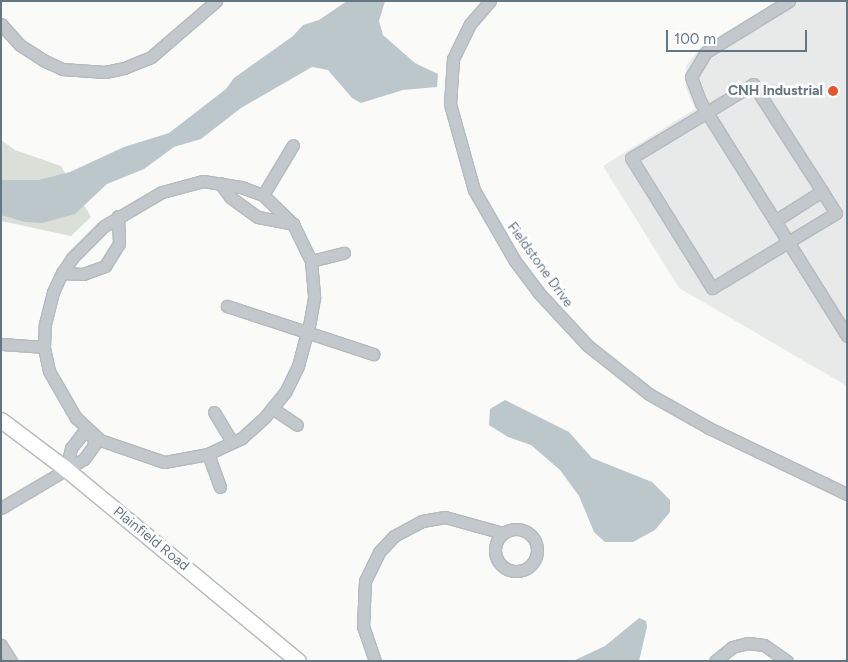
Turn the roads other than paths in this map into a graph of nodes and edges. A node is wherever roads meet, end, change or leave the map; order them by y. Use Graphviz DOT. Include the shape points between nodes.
graph roads {
  1 [pos="216,1"];
  2 [pos="490,1"];
  3 [pos="789,1"];
  4 [pos="1,24"];
  5 [pos="707,112"];
  6 [pos="294,145"];
  7 [pos="220,183"];
  8 [pos="822,191"];
  9 [pos="263,195"];
  10 [pos="118,216"];
  11 [pos="775,221"];
  12 [pos="293,224"];
  13 [pos="789,243"];
  14 [pos="344,252"];
  15 [pos="311,261"];
  16 [pos="62,273"];
  17 [pos="227,306"];
  18 [pos="307,334"];
  19 [pos="847,336"];
  20 [pos="1,344"];
  21 [pos="44,347"];
  22 [pos="373,354"];
  23 [pos="272,408"];
  24 [pos="214,412"];
  25 [pos="1,420"];
  26 [pos="297,425"];
  27 [pos="93,434"];
  28 [pos="232,442"];
  29 [pos="208,454"];
  30 [pos="66,469"];
  31 [pos="220,487"];
  32 [pos="847,494"];
  33 [pos="1,508"];
  34 [pos="503,533"];
  35 [pos="1,645"];
  36 [pos="11,661"];
  37 [pos="298,661"];
  38 [pos="375,661"];
  39 [pos="715,661"];
  40 [pos="786,661"];
  1 -- 4 [label="street" via="151,57 105,72 62,69 20,45"];
  2 -- 32 [label="street, Fieldstone Drive" via="470,24 453,59 450,104 474,190 515,261 538,292 587,345 649,394 702,424"];
  3 -- 5 [label="street" via="706,52 691,77"];
  5 -- 8 [label="street" via="753,84"];
  5 -- 11 [label="street"];
  5 -- 13 [label="street" via="632,158 712,288"];
  6 -- 9 [label="street"];
  7 -- 9 [label="street"];
  7 -- 10 [label="street" via="203,181 162,192"];
  7 -- 12 [label="street" via="230,197 258,217"];
  8 -- 11 [label="street"];
  8 -- 13 [label="street" via="836,214"];
  9 -- 12 [label="street"];
  10 -- 16 [label="street" via="90,239"];
  10 -- 16 [label="street" via="119,244 104,266 83,274"];
  11 -- 13 [label="street"];
  12 -- 15 [label="street"];
  13 -- 19 [label="street"];
  14 -- 15 [label="street"];
  15 -- 18 [label="street" via="314,298"];
  16 -- 21 [label="street" via="48,307"];
  17 -- 18 [label="street"];
  18 -- 22 [label="street"];
  18 -- 23 [label="street" via="298,366 286,391"];
  20 -- 21 [label="street"];
  21 -- 27 [label="street" via="57,390 76,418"];
  23 -- 26 [label="street"];
  23 -- 28 [label="street" via="242,438"];
  24 -- 28 [label="street"];
  25 -- 30 [label="main road, Plainfield Road"];
  27 -- 29 [label="street" via="129,452 164,462"];
  27 -- 30 [label="street" via="94,446 84,459"];
  27 -- 30 [label="street" via="82,434 71,448"];
  28 -- 29 [label="street"];
  29 -- 31 [label="street"];
  30 -- 33 [label="street"];
  30 -- 37 [label="main road, Plainfield Road"];
  34 -- 38 [label="street" via="446,517 422,521 394,536 380,552 365,581 363,627"];
  35 -- 36 [label="street"];
  39 -- 40 [label="street" via="732,647 748,643 764,645"];
}
